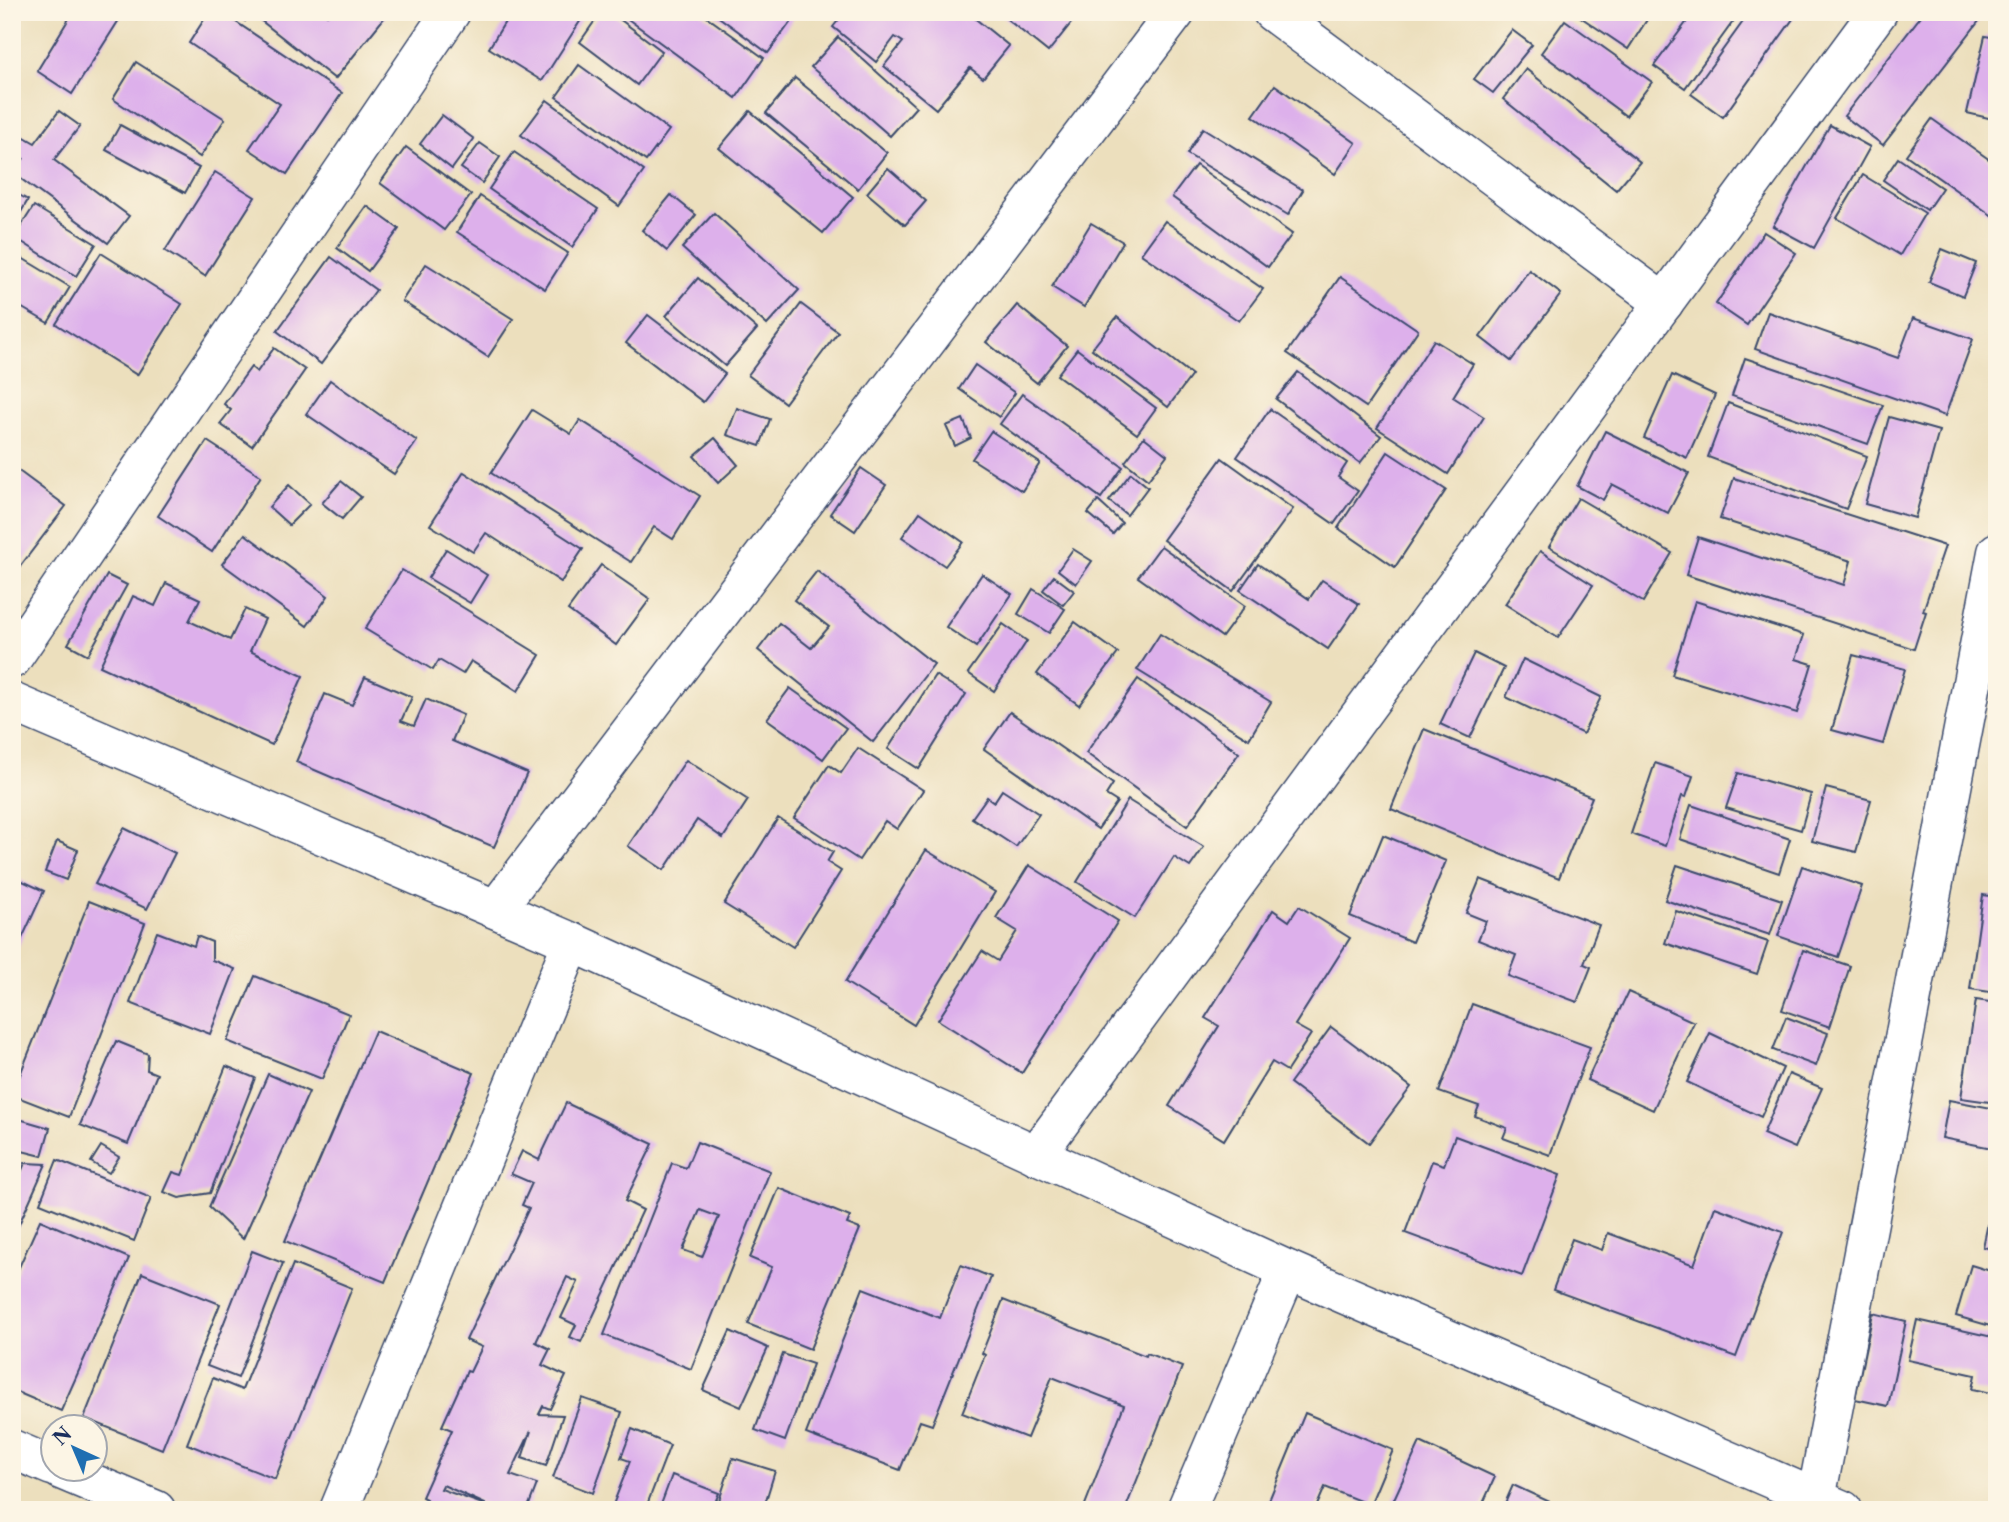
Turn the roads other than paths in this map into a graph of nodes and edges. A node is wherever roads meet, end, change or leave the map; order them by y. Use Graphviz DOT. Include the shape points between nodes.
graph roads {
  1 [pos="452,12"];
  2 [pos="1176,12"];
  3 [pos="1272,12"];
  4 [pos="1878,12"];
  5 [pos="1664,303"];
  6 [pos="1997,552"];
  7 [pos="12,659"];
  8 [pos="12,702"];
  9 [pos="496,909"];
  10 [pos="572,942"];
  11 [pos="1036,1155"];
  12 [pos="1288,1270"];
  13 [pos="12,1449"];
  14 [pos="38,1460"];
  15 [pos="96,1484"];
  16 [pos="1829,1504"];
  17 [pos="156,1510"];
  18 [pos="339,1510"];
  19 [pos="1186,1510"];
  1 -- 7 [label="street"];
  2 -- 9 [label="street"];
  3 -- 5 [label="street"];
  4 -- 5 [label="street"];
  5 -- 11 [label="street"];
  6 -- 16 [label="street"];
  8 -- 9 [label="street"];
  9 -- 10 [label="street"];
  10 -- 11 [label="street"];
  10 -- 18 [label="street"];
  11 -- 12 [label="street"];
  12 -- 16 [label="street"];
  12 -- 19 [label="street"];
  13 -- 14 [label="street"];
  15 -- 17 [label="street"];
}
